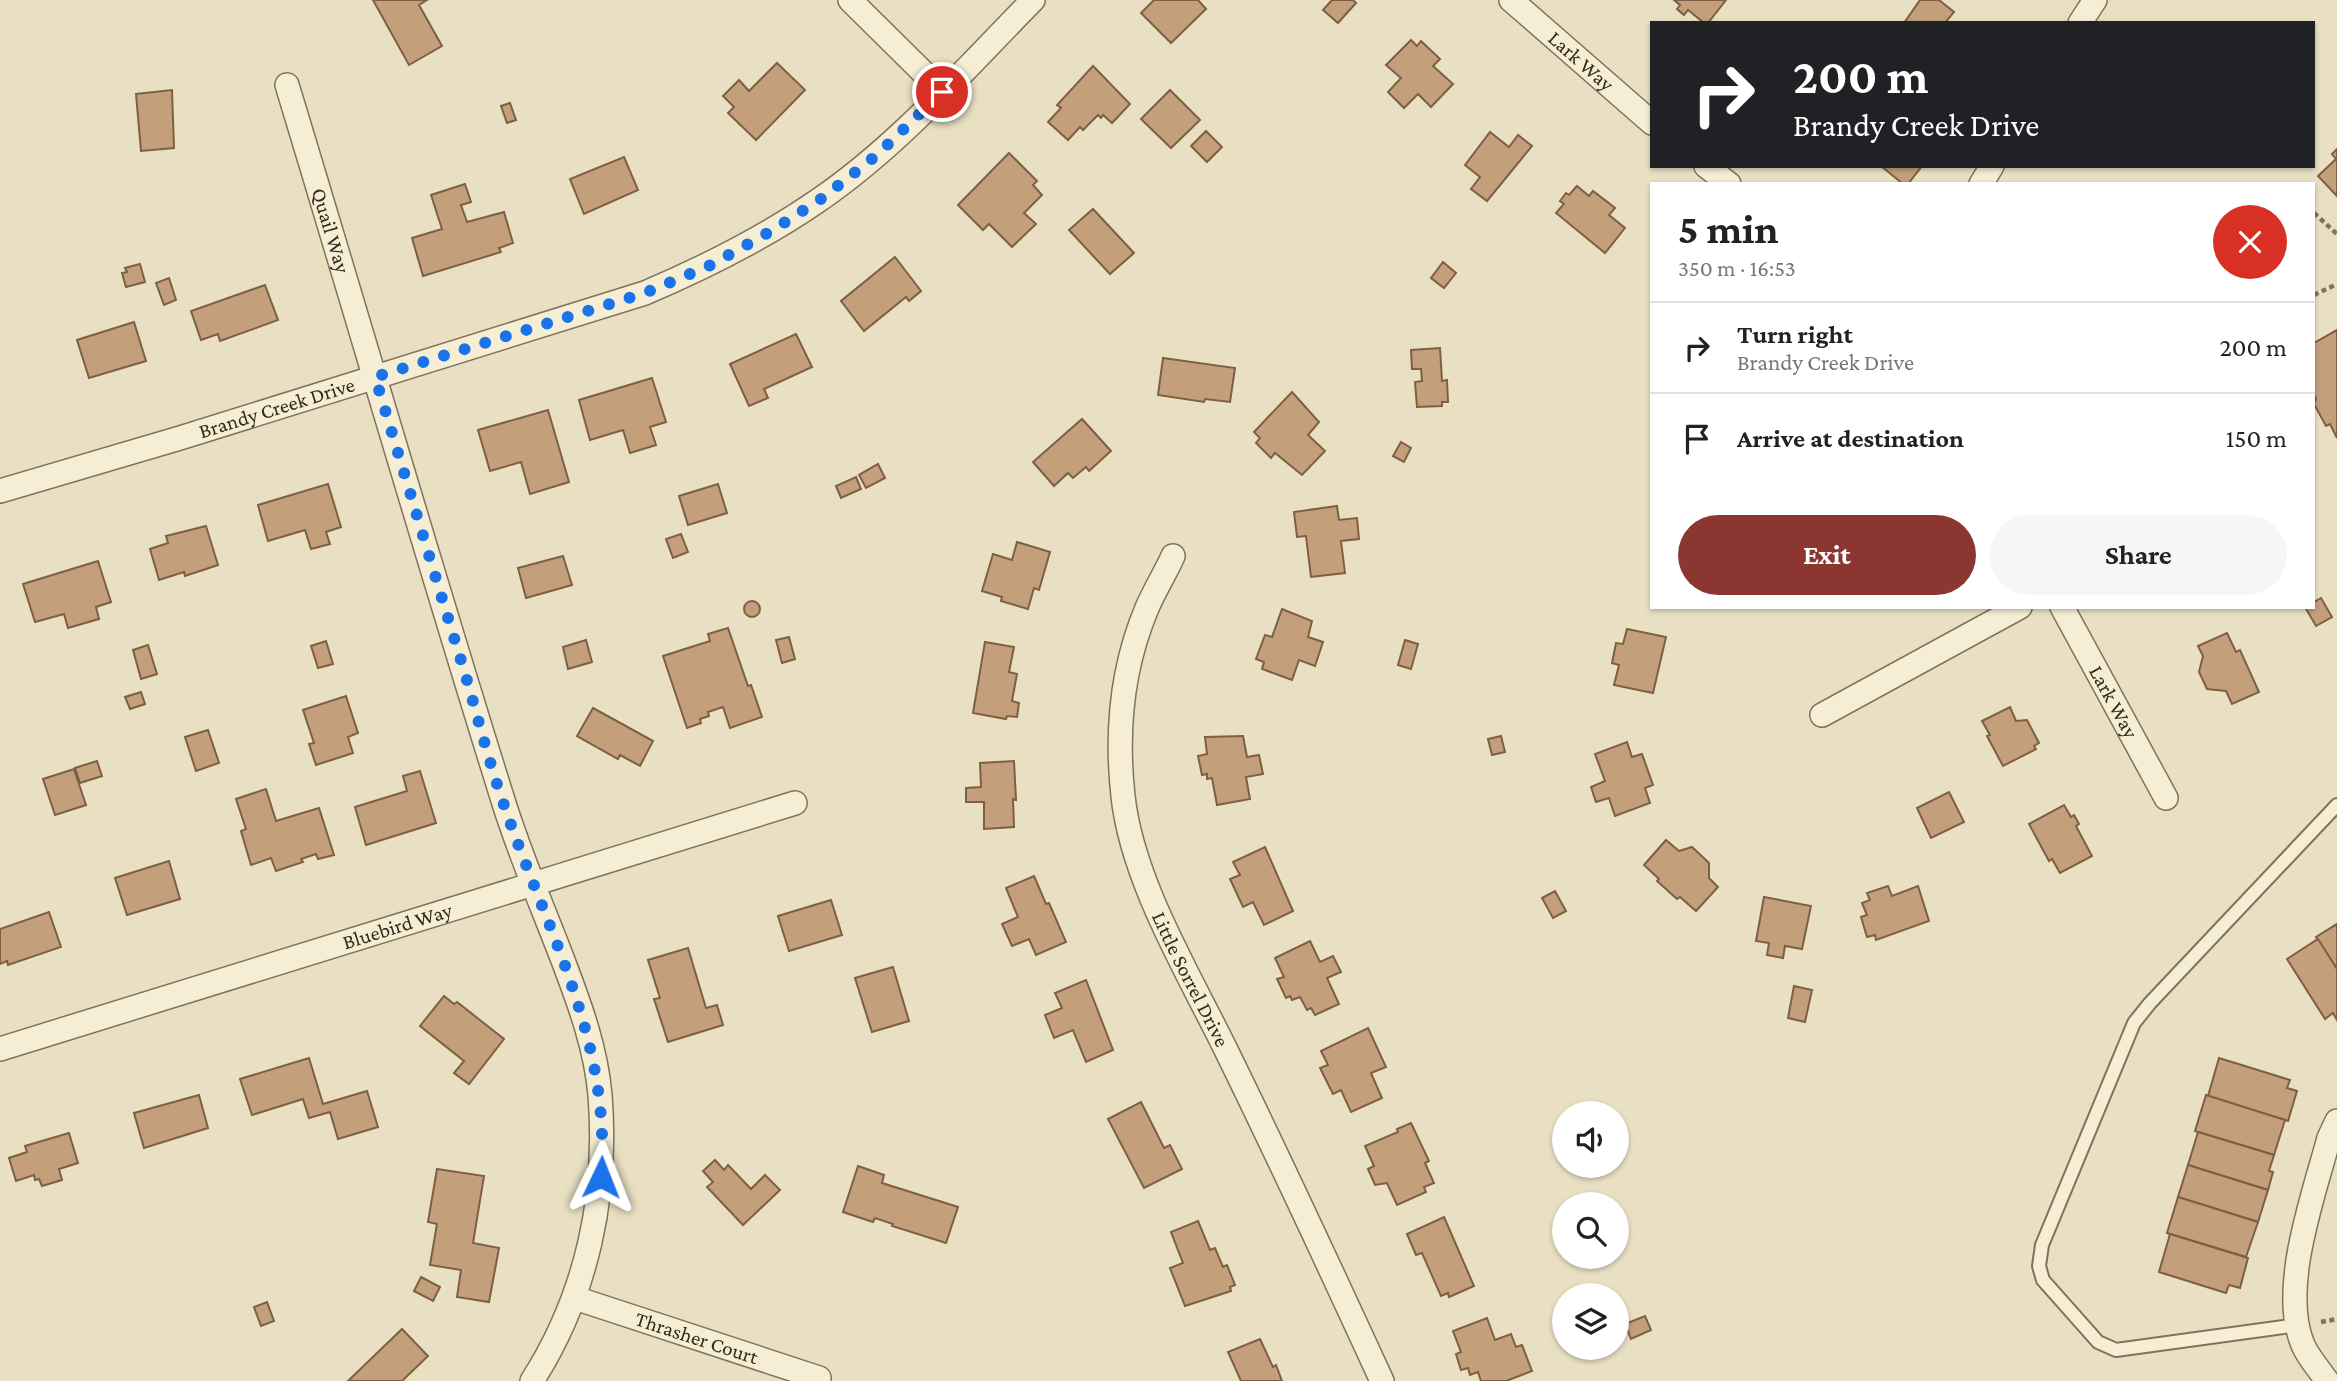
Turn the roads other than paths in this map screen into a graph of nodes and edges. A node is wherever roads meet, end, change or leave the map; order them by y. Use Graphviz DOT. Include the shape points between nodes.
graph roads {
  1 [pos="850,0"];
  2 [pos="1033,0"];
  3 [pos="1510,0"];
  4 [pos="2095,0"];
  5 [pos="2081,21"];
  6 [pos="287,85"];
  7 [pos="942,92"];
  8 [pos="1650,121"];
  9 [pos="1709,168"];
  10 [pos="1726,182"];
  11 [pos="375,377"];
  12 [pos="0,491"];
  13 [pos="1173,556"];
  14 [pos="2016,609"];
  15 [pos="2063,609"];
  16 [pos="1822,715"];
  17 [pos="2166,798"];
  18 [pos="795,803"];
  19 [pos="2337,805"];
  20 [pos="534,885"];
  21 [pos="0,1049"];
  22 [pos="2337,1121"];
  23 [pos="575,1298"];
  24 [pos="2298,1325"];
  25 [pos="819,1378"];
  26 [pos="532,1381"];
  27 [pos="1382,1381"];
  28 [pos="2327,1381"];
  1 -- 7 [label="street"];
  2 -- 7 [label="street, Brandy Creek Drive"];
  3 -- 8 [label="street, Lark Way"];
  4 -- 5 [label="street"];
  6 -- 11 [label="street, Quail Way"];
  7 -- 11 [label="street, Brandy Creek Drive" via="877,155 821,199 711,265 645,293"];
  9 -- 10 [label="street"];
  11 -- 12 [label="street, Brandy Creek Drive"];
  11 -- 20 [label="street, Quail Way" via="503,802"];
  13 -- 27 [label="street, Little Sorrel Drive" via="1147,608 1131,654 1122,702 1119,750 1133,846 1153,902"];
  14 -- 16 [label="street"];
  15 -- 17 [label="street, Lark Way"];
  18 -- 20 [label="street, Bluebird Way"];
  19 -- 24 [label="lane" via="2134,1023 2042,1245 2039,1266 2043,1280 2098,1342 2116,1350"];
  20 -- 21 [label="street, Bluebird Way"];
  20 -- 23 [label="street, Quail Way" via="577,997 600,1091 603,1155 599,1199 590,1251"];
  22 -- 24 [label="street" via="2300,1245 2295,1287"];
  23 -- 25 [label="street, Thrasher Court"];
  23 -- 26 [label="street, Quail Way"];
  24 -- 28 [label="street" via="2303,1345"];
}
